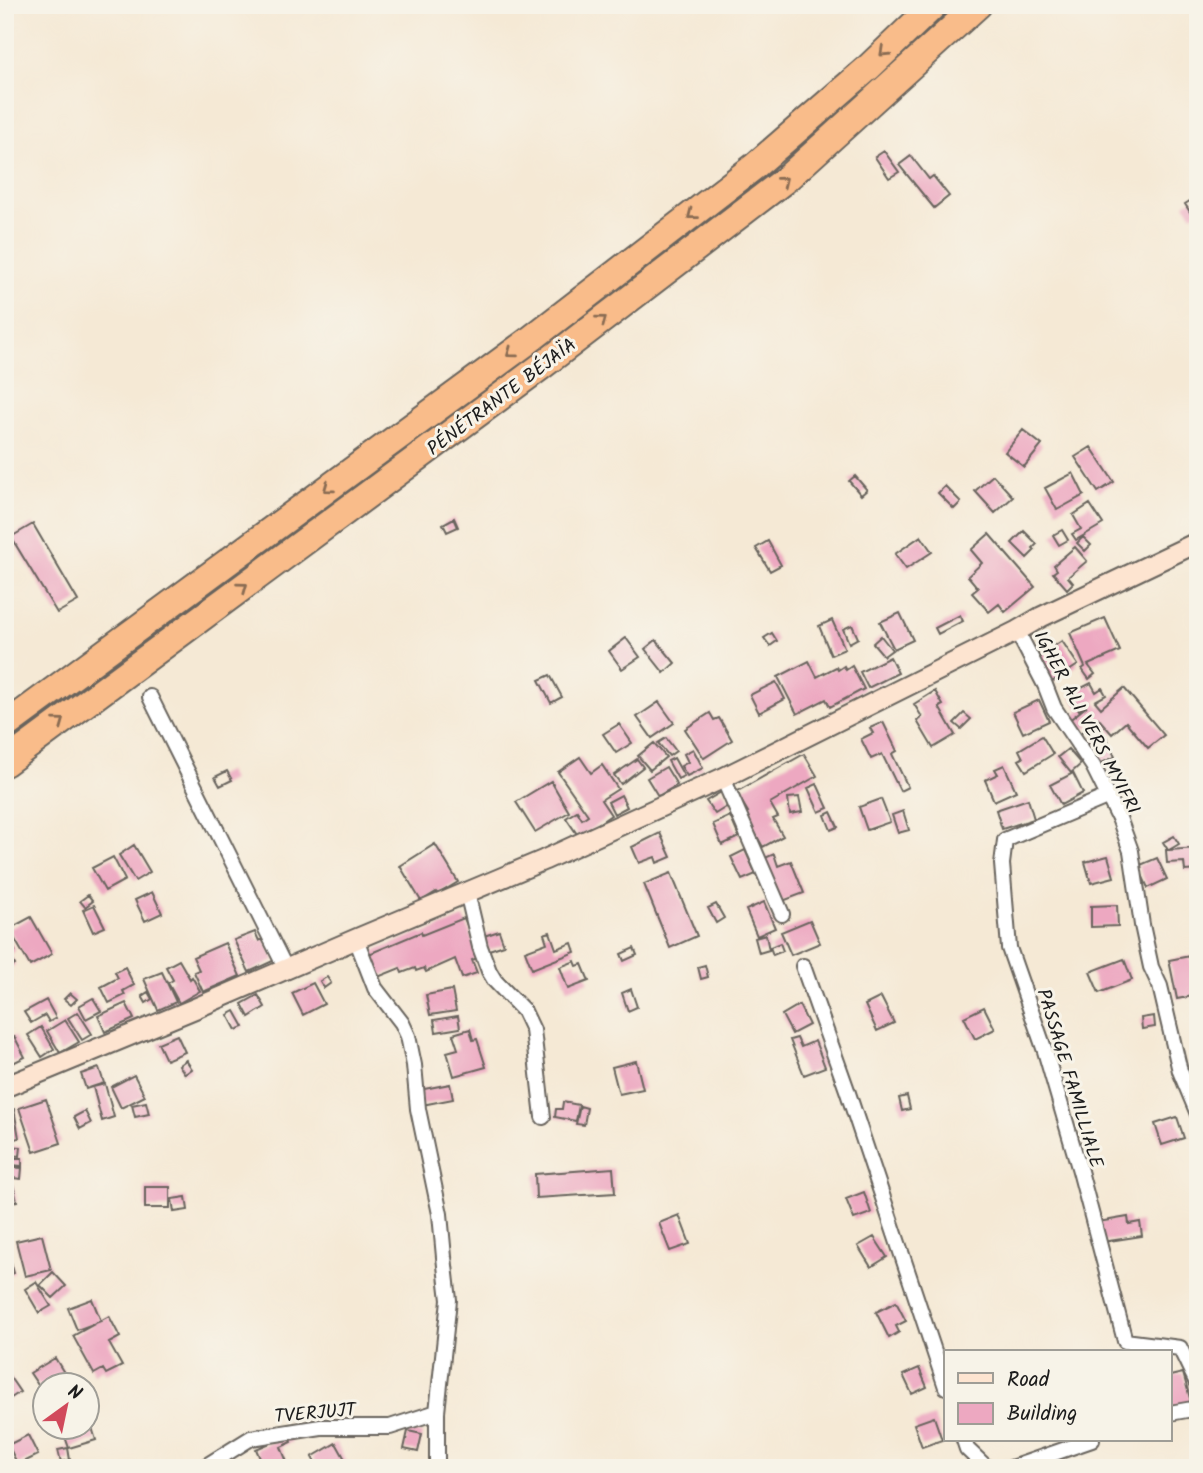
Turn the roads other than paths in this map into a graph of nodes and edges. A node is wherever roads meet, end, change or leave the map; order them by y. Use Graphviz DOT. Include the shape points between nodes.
graph roads {
  1 [pos="934,5"];
  2 [pos="978,5"];
  3 [pos="1198,542"];
  4 [pos="1017,631"];
  5 [pos="150,697"];
  6 [pos="5,726"];
  7 [pos="5,763"];
  8 [pos="723,778"];
  9 [pos="1109,796"];
  10 [pos="467,892"];
  11 [pos="782,914"];
  12 [pos="356,939"];
  13 [pos="803,966"];
  14 [pos="285,969"];
  15 [pos="5,1087"];
  16 [pos="1198,1114"];
  17 [pos="543,1117"];
  18 [pos="944,1381"];
  19 [pos="1198,1385"];
  20 [pos="1198,1408"];
  21 [pos="437,1412"];
  22 [pos="1172,1413"];
  23 [pos="965,1442"];
  24 [pos="1086,1442"];
  25 [pos="203,1468"];
  26 [pos="437,1468"];
  27 [pos="988,1468"];
  28 [pos="1011,1468"];
  1 -- 6 [label="highway, PÉNÉTRANTE BÉJAÏA, one-way" via="755,166 527,342"];
  7 -- 2 [label="highway, PÉNÉTRANTE BÉJAÏA, one-way" via="785,180"];
  3 -- 4 [label="main road"];
  4 -- 8 [label="main road"];
  4 -- 9 [label="street, IGHER ALI VERS MYIFRI" via="1054,708"];
  5 -- 14 [label="street"];
  8 -- 10 [label="main road"];
  8 -- 11 [label="street"];
  9 -- 16 [label="street, IGHER ALI VERS MYIFRI" via="1131,850 1151,967 1160,986 1180,1071"];
  9 -- 19 [label="street, PASSAGE FAMILLIALE" via="1005,840 1002,864 1009,948 1045,1051 1125,1340 1181,1348"];
  10 -- 12 [label="main road"];
  10 -- 17 [label="street" via="489,971 524,1012 533,1030"];
  12 -- 14 [label="main road"];
  12 -- 21 [label="street" via="374,988 408,1036 440,1214 449,1300"];
  13 -- 18 [label="street"];
  14 -- 15 [label="main road"];
  20 -- 22 [label="street"];
  21 -- 25 [label="street, TVERJUJT" via="390,1427 321,1427 251,1438"];
  21 -- 26 [label="street"];
  23 -- 27 [label="street"];
  24 -- 28 [label="street"];
}
